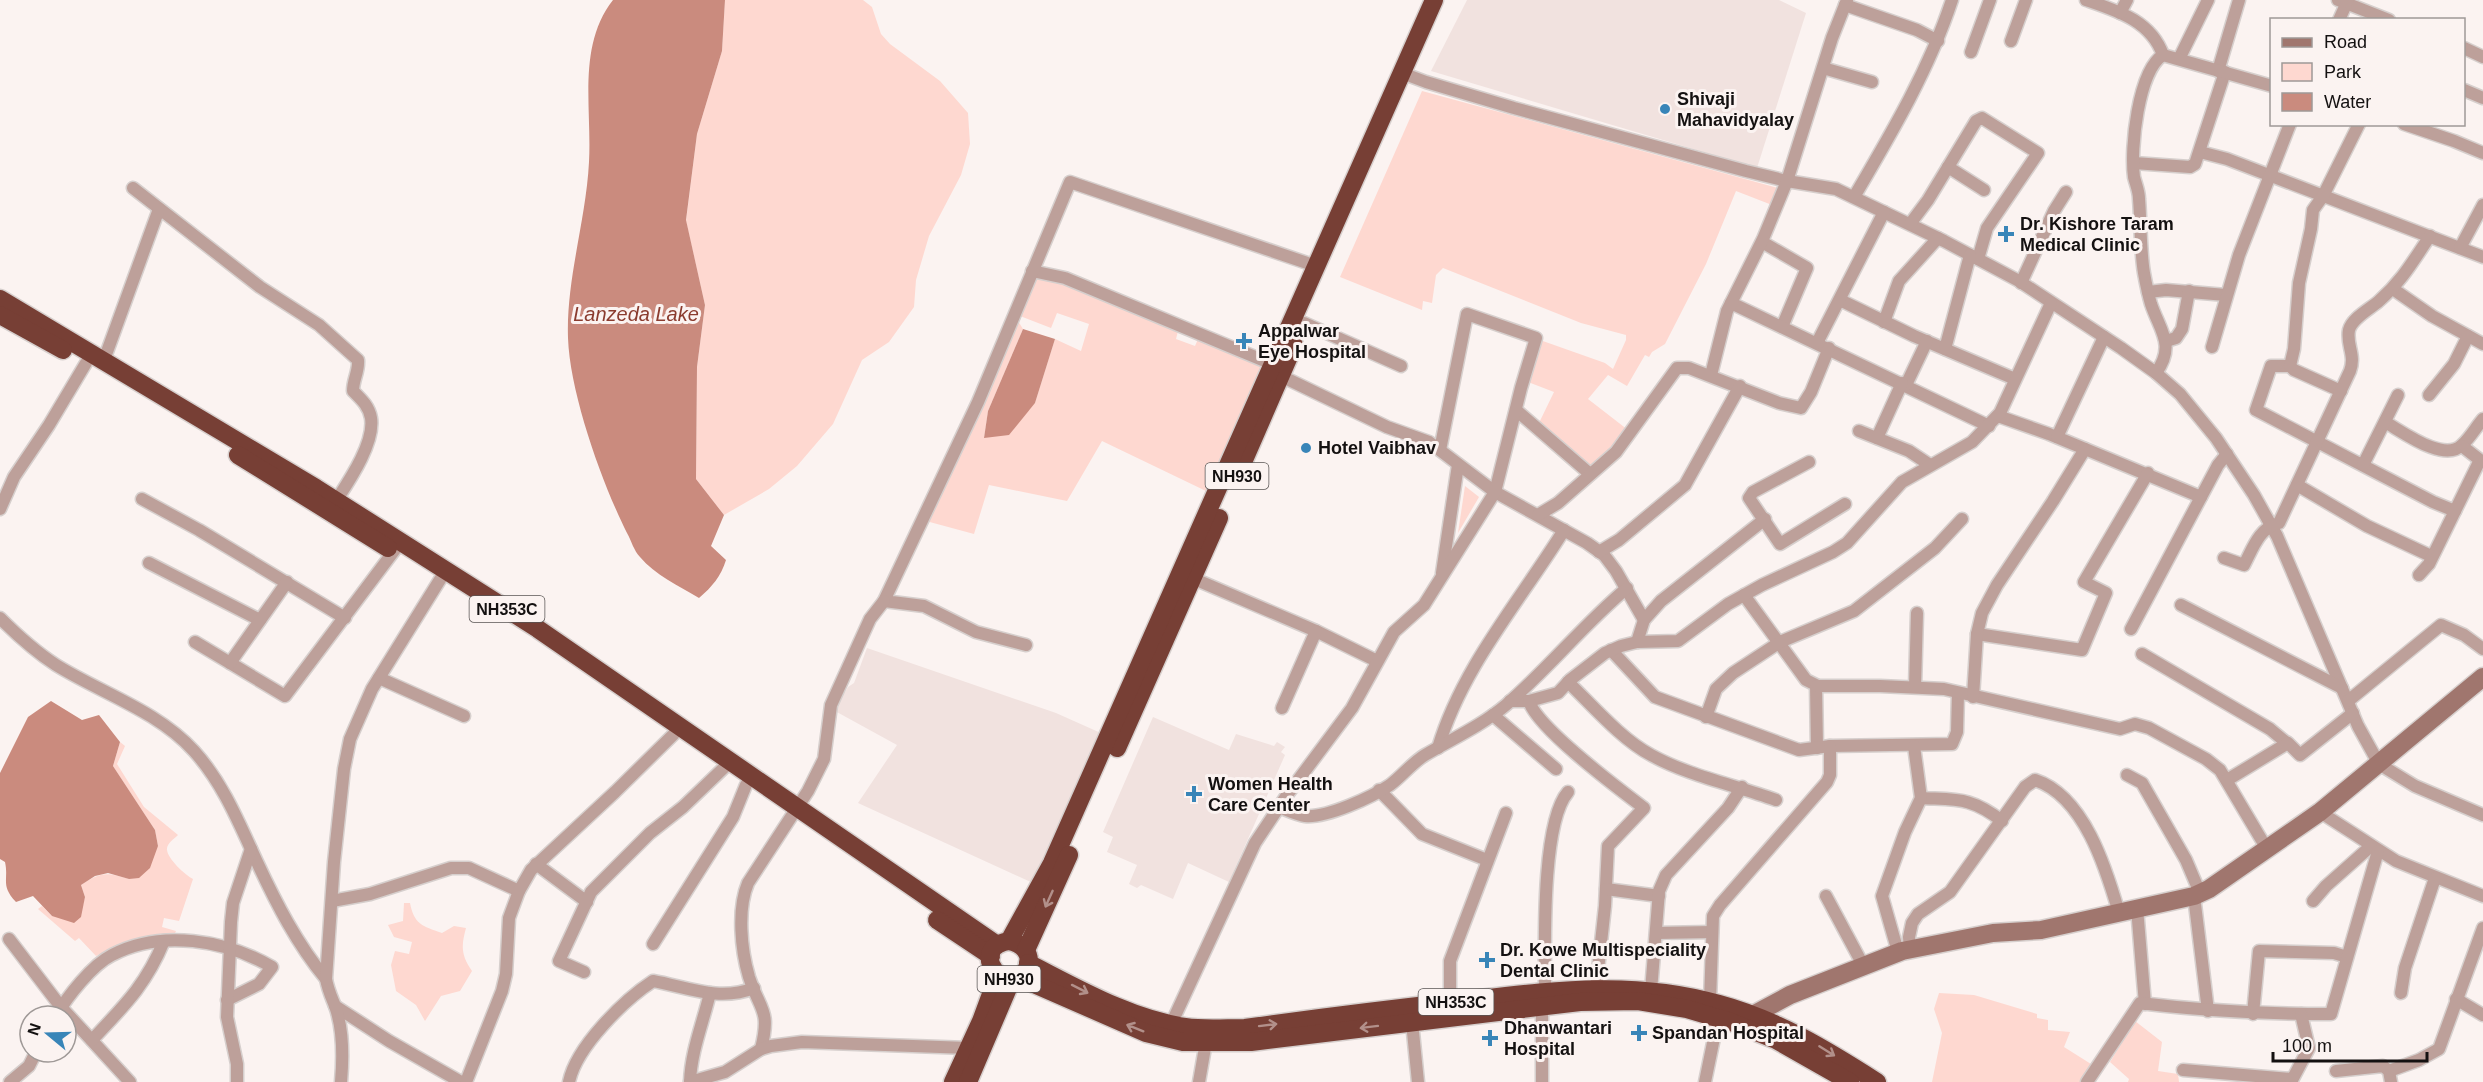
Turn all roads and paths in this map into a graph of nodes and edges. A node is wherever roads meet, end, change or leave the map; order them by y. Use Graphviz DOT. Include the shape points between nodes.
graph roads {
  1 [pos="1434,0"];
  2 [pos="1446,0"];
  3 [pos="1952,0"];
  4 [pos="1990,0"];
  5 [pos="2026,0"];
  6 [pos="2086,0"];
  7 [pos="2127,0"];
  8 [pos="2208,0"];
  9 [pos="2239,0"];
  10 [pos="2344,1"];
  11 [pos="1846,3"];
  12 [pos="2120,13"];
  13 [pos="2340,18"];
  14 [pos="2384,18"];
  15 [pos="1938,41"];
  16 [pos="2011,41"];
  17 [pos="2465,49"];
  18 [pos="1971,52"];
  19 [pos="2163,55"];
  20 [pos="2483,57"];
  21 [pos="2179,59"];
  22 [pos="1823,68"];
  23 [pos="2222,72"];
  24 [pos="1407,75"];
  25 [pos="1872,82"];
  26 [pos="2270,86"];
  27 [pos="2465,91"];
  28 [pos="2483,98"];
  29 [pos="2289,126"];
  30 [pos="2358,126"];
  31 [pos="2410,126"];
  32 [pos="2200,152"];
  33 [pos="2483,153"];
  34 [pos="2134,164"];
  35 [pos="1948,167"];
  36 [pos="2269,177"];
  37 [pos="1787,182"];
  38 [pos="133,188"];
  39 [pos="1984,190"];
  40 [pos="2066,192"];
  41 [pos="2323,196"];
  42 [pos="1854,197"];
  43 [pos="2483,205"];
  44 [pos="159,209"];
  45 [pos="1884,212"];
  46 [pos="1910,224"];
  47 [pos="2430,236"];
  48 [pos="1938,238"];
  49 [pos="1761,242"];
  50 [pos="2460,248"];
  51 [pos="1974,257"];
  52 [pos="2483,257"];
  53 [pos="1316,266"];
  54 [pos="1032,271"];
  55 [pos="2021,283"];
  56 [pos="2393,289"];
  57 [pos="2189,291"];
  58 [pos="2148,292"];
  59 [pos="2226,295"];
  60 [pos="0,299"];
  61 [pos="1840,300"];
  62 [pos="1731,303"];
  63 [pos="2051,303"];
  64 [pos="0,315"];
  65 [pos="1884,322"];
  66 [pos="1304,323"];
  67 [pos="1782,327"];
  68 [pos="2468,336"];
  69 [pos="2104,337"];
  70 [pos="1927,341"];
  71 [pos="2166,341"];
  72 [pos="1817,343"];
  73 [pos="2483,344"];
  74 [pos="2212,346"];
  75 [pos="1829,348"];
  76 [pos="1945,349"];
  77 [pos="95,362"];
  78 [pos="1401,366"];
  79 [pos="2290,366"];
  80 [pos="1276,370"];
  81 [pos="2156,373"];
  82 [pos="1711,375"];
  83 [pos="2015,379"];
  84 [pos="1904,384"];
  85 [pos="1740,386"];
  86 [pos="2342,391"];
  87 [pos="2398,395"];
  88 [pos="2429,395"];
  89 [pos="1516,410"];
  90 [pos="1998,416"];
  91 [pos="2483,419"];
  92 [pos="2385,422"];
  93 [pos="1989,426"];
  94 [pos="1859,431"];
  95 [pos="2057,437"];
  96 [pos="1877,438"];
  97 [pos="2317,440"];
  98 [pos="2462,446"];
  99 [pos="2085,449"];
  100 [pos="1440,450"];
  101 [pos="2227,454"];
  102 [pos="2481,461"];
  103 [pos="1809,462"];
  104 [pos="1458,465"];
  105 [pos="1930,465"];
  106 [pos="2363,465"];
  107 [pos="2148,473"];
  108 [pos="1590,474"];
  109 [pos="2297,485"];
  110 [pos="1495,492"];
  111 [pos="2201,497"];
  112 [pos="142,499"];
  113 [pos="336,501"];
  114 [pos="1845,504"];
  115 [pos="0,509"];
  116 [pos="2456,511"];
  117 [pos="1538,515"];
  118 [pos="1765,519"];
  119 [pos="1962,519"];
  120 [pos="2271,525"];
  121 [pos="1564,530"];
  122 [pos="398,547"];
  123 [pos="1599,552"];
  124 [pos="2432,556"];
  125 [pos="2224,558"];
  126 [pos="149,563"];
  127 [pos="443,575"];
  128 [pos="2420,575"];
  129 [pos="1441,577"];
  130 [pos="1192,578"];
  131 [pos="287,582"];
  132 [pos="1627,588"];
  133 [pos="1744,595"];
  134 [pos="884,601"];
  135 [pos="2181,605"];
  136 [pos="1917,613"];
  137 [pos="0,618"];
  138 [pos="345,618"];
  139 [pos="260,620"];
  140 [pos="1644,620"];
  141 [pos="2131,629"];
  142 [pos="1316,631"];
  143 [pos="1977,634"];
  144 [pos="195,642"];
  145 [pos="1637,642"];
  146 [pos="1780,642"];
  147 [pos="1026,645"];
  148 [pos="1611,650"];
  149 [pos="2483,650"];
  150 [pos="2142,654"];
  151 [pos="1377,661"];
  152 [pos="230,663"];
  153 [pos="2483,677"];
  154 [pos="379,678"];
  155 [pos="1568,682"];
  156 [pos="1816,686"];
  157 [pos="1915,687"];
  158 [pos="2342,688"];
  159 [pos="1958,693"];
  160 [pos="1973,697"];
  161 [pos="1510,701"];
  162 [pos="1529,702"];
  163 [pos="2350,707"];
  164 [pos="1282,708"];
  165 [pos="1493,715"];
  166 [pos="464,716"];
  167 [pos="1706,717"];
  168 [pos="674,734"];
  169 [pos="2288,744"];
  170 [pos="1914,746"];
  171 [pos="1824,747"];
  172 [pos="1438,748"];
  173 [pos="727,764"];
  174 [pos="2379,764"];
  175 [pos="1556,769"];
  176 [pos="2127,776"];
  177 [pos="2228,780"];
  178 [pos="746,784"];
  179 [pos="1742,788"];
  180 [pos="1379,790"];
  181 [pos="1568,792"];
  182 [pos="1921,798"];
  183 [pos="1776,800"];
  184 [pos="1279,807"];
  185 [pos="794,812"];
  186 [pos="2320,812"];
  187 [pos="1506,813"];
  188 [pos="2483,815"];
  189 [pos="2002,821"];
  190 [pos="251,849"];
  191 [pos="2267,849"];
  192 [pos="2374,849"];
  193 [pos="1487,860"];
  194 [pos="536,864"];
  195 [pos="2435,878"];
  196 [pos="1606,889"];
  197 [pos="519,891"];
  198 [pos="2197,895"];
  199 [pos="1659,896"];
  200 [pos="1826,896"];
  201 [pos="2483,896"];
  202 [pos="332,901"];
  203 [pos="587,902"];
  204 [pos="2313,902"];
  205 [pos="2137,908"];
  206 [pos="2119,913"];
  207 [pos="2483,928"];
  208 [pos="1712,932"];
  209 [pos="1657,933"];
  210 [pos="9,939"];
  211 [pos="164,941"];
  212 [pos="653,944"];
  213 [pos="999,947"];
  214 [pos="231,948"];
  215 [pos="1904,950"];
  216 [pos="2348,957"];
  217 [pos="1863,966"];
  218 [pos="1017,969"];
  219 [pos="584,972"];
  220 [pos="326,979"];
  221 [pos="754,988"];
  222 [pos="1596,988"];
  223 [pos="1651,991"];
  224 [pos="710,993"];
  225 [pos="2401,993"];
  226 [pos="1544,999"];
  227 [pos="2456,999"];
  228 [pos="227,1000"];
  229 [pos="1450,1002"];
  230 [pos="53,1004"];
  231 [pos="65,1004"];
  232 [pos="2145,1004"];
  233 [pos="335,1006"];
  234 [pos="1711,1009"];
  235 [pos="2208,1011"];
  236 [pos="2253,1014"];
  237 [pos="2301,1014"];
  238 [pos="1753,1015"];
  239 [pos="2483,1015"];
  240 [pos="1412,1022"];
  241 [pos="78,1028"];
  242 [pos="1169,1031"];
  243 [pos="92,1040"];
  244 [pos="1206,1042"];
  245 [pos="968,1048"];
  246 [pos="761,1049"];
  247 [pos="2183,1070"];
  248 [pos="2336,1071"];
  249 [pos="26,1076"];
  250 [pos="2390,1076"];
  251 [pos="1846,1081"];
  252 [pos="2291,1081"];
  253 [pos="10,1082"];
  254 [pos="130,1082"];
  255 [pos="237,1082"];
  256 [pos="341,1082"];
  257 [pos="464,1082"];
  258 [pos="569,1082"];
  259 [pos="690,1082"];
  260 [pos="953,1082"];
  261 [pos="968,1082"];
  262 [pos="1199,1082"];
  263 [pos="1418,1082"];
  264 [pos="1542,1082"];
  265 [pos="1705,1082"];
  266 [pos="1878,1082"];
  267 [pos="2088,1082"];
  1 -- 24 [label="highway, NH930"];
  2 -- 24 [label="highway, NH930"];
  3 -- 15 [label="street"];
  4 -- 18 [label="street"];
  5 -- 16 [label="street"];
  6 -- 12 [label="street"];
  7 -- 12 [label="street"];
  8 -- 21 [label="street"];
  9 -- 23 [label="street"];
  10 -- 13 [label="street"];
  10 -- 14 [label="street"];
  11 -- 15 [label="street"];
  11 -- 22 [label="street"];
  12 -- 19 [label="street" via="2146,28"];
  15 -- 42 [label="street"];
  17 -- 20 [label="street"];
  19 -- 21 [label="street"];
  19 -- 34 [label="street" via="2148,73 2136,114"];
  21 -- 23 [label="street"];
  22 -- 25 [label="street"];
  22 -- 37 [label="street"];
  23 -- 26 [label="street"];
  23 -- 32 [label="street"];
  24 -- 37 [label="street"];
  24 -- 53 [label="highway, NH930"];
  24 -- 66 [label="highway, NH930"];
  27 -- 28 [label="street"];
  29 -- 36 [label="street"];
  30 -- 41 [label="street"];
  31 -- 33 [label="street"];
  32 -- 34 [label="street" via="2190,167"];
  32 -- 36 [label="street"];
  34 -- 58 [label="street"];
  35 -- 39 [label="street"];
  35 -- 46 [label="street"];
  35 -- 51 [label="street" via="1976,121 1982,118 2038,153 1986,228"];
  36 -- 41 [label="street"];
  36 -- 59 [label="street"];
  37 -- 42 [label="street" via="1836,189"];
  37 -- 49 [label="street"];
  38 -- 44 [label="street"];
  40 -- 55 [label="street"];
  41 -- 47 [label="street"];
  41 -- 79 [label="street" via="2313,210 2301,266"];
  42 -- 45 [label="street"];
  43 -- 50 [label="street"];
  44 -- 77 [label="street"];
  44 -- 113 [label="street" via="260,287 319,325 358,360 353,391 365,403 372,420 359,466"];
  45 -- 46 [label="street"];
  45 -- 61 [label="street"];
  46 -- 48 [label="street"];
  47 -- 50 [label="street"];
  47 -- 56 [label="street"];
  48 -- 51 [label="street"];
  48 -- 65 [label="street" via="1899,281"];
  49 -- 62 [label="street"];
  49 -- 67 [label="street" via="1807,268"];
  50 -- 52 [label="street"];
  51 -- 55 [label="street"];
  51 -- 76 [label="street"];
  53 -- 54 [label="street" via="1070,182"];
  53 -- 80 [label="highway, NH930"];
  54 -- 80 [label="street" via="1065,278"];
  54 -- 134 [label="street" via="978,402"];
  55 -- 63 [label="street"];
  56 -- 68 [label="street"];
  56 -- 86 [label="street" via="2353,322 2349,331 2354,361"];
  57 -- 58 [label="street"];
  57 -- 59 [label="street"];
  57 -- 71 [label="street" via="2182,329 2176,338"];
  58 -- 71 [label="street"];
  59 -- 74 [label="street"];
  60 -- 77 [label="highway, NH353C"];
  61 -- 65 [label="street"];
  61 -- 72 [label="street"];
  62 -- 67 [label="street"];
  62 -- 82 [label="street"];
  63 -- 69 [label="street"];
  63 -- 83 [label="street"];
  64 -- 77 [label="highway, NH353C"];
  65 -- 70 [label="street"];
  66 -- 78 [label="street"];
  66 -- 80 [label="highway, NH930"];
  67 -- 72 [label="street"];
  68 -- 73 [label="street"];
  68 -- 88 [label="street" via="2454,364"];
  69 -- 81 [label="street"];
  69 -- 95 [label="street"];
  70 -- 76 [label="street"];
  70 -- 84 [label="street"];
  71 -- 81 [label="street" via="2163,362"];
  72 -- 75 [label="street"];
  75 -- 84 [label="street"];
  75 -- 85 [label="street" via="1801,408"];
  76 -- 83 [label="street"];
  77 -- 113 [label="highway, NH353C"];
  77 -- 115 [label="street" via="14,477"];
  77 -- 122 [label="highway, NH353C"];
  79 -- 86 [label="street"];
  79 -- 97 [label="street" via="2271,366 2256,410"];
  80 -- 100 [label="street"];
  80 -- 130 [label="highway, NH930"];
  80 -- 213 [label="highway, NH930" via="1052,863"];
  81 -- 101 [label="street" via="2180,394"];
  82 -- 85 [label="street"];
  82 -- 108 [label="street" via="1677,368 1617,452"];
  83 -- 90 [label="street"];
  84 -- 93 [label="street"];
  84 -- 96 [label="street"];
  85 -- 123 [label="street" via="1685,486"];
  86 -- 97 [label="street"];
  87 -- 92 [label="street"];
  89 -- 100 [label="street" via="1536,338 1467,314"];
  89 -- 108 [label="street"];
  89 -- 110 [label="street"];
  90 -- 93 [label="street"];
  90 -- 95 [label="street"];
  91 -- 98 [label="street"];
  92 -- 98 [label="street" via="2435,449 2445,452"];
  92 -- 106 [label="street"];
  93 -- 105 [label="street" via="1972,442"];
  94 -- 96 [label="street"];
  95 -- 99 [label="street"];
  96 -- 105 [label="street"];
  97 -- 106 [label="street"];
  97 -- 109 [label="street"];
  98 -- 102 [label="street"];
  99 -- 107 [label="street"];
  99 -- 143 [label="street" via="1997,585"];
  100 -- 104 [label="street"];
  101 -- 111 [label="street"];
  101 -- 120 [label="street"];
  102 -- 116 [label="street"];
  103 -- 118 [label="street" via="1753,492 1749,498"];
  104 -- 110 [label="street"];
  104 -- 129 [label="street"];
  105 -- 133 [label="street" via="1902,483 1847,543"];
  106 -- 116 [label="street"];
  107 -- 111 [label="street"];
  107 -- 143 [label="street" via="2084,582 2106,593 2082,650"];
  108 -- 117 [label="street"];
  109 -- 120 [label="street" via="2279,523"];
  109 -- 124 [label="street" via="2367,526"];
  110 -- 117 [label="street"];
  110 -- 129 [label="street"];
  111 -- 141 [label="street"];
  112 -- 131 [label="street"];
  113 -- 122 [label="highway, NH353C"];
  114 -- 118 [label="street" via="1780,544"];
  116 -- 124 [label="street"];
  117 -- 121 [label="street"];
  118 -- 140 [label="street"];
  119 -- 146 [label="street" via="1935,548 1854,611"];
  120 -- 125 [label="street" via="2260,534 2244,565"];
  120 -- 158 [label="street"];
  121 -- 123 [label="street"];
  121 -- 172 [label="street" via="1460,689"];
  122 -- 127 [label="highway, NH353C"];
  122 -- 138 [label="street"];
  123 -- 132 [label="street"];
  124 -- 128 [label="street"];
  126 -- 139 [label="street"];
  127 -- 154 [label="street"];
  127 -- 168 [label="highway, NH353C"];
  127 -- 173 [label="highway, NH353C" via="538,628"];
  129 -- 151 [label="street" via="1424,606 1394,632"];
  130 -- 142 [label="street"];
  130 -- 218 [label="highway, NH930, one-way"];
  131 -- 138 [label="street"];
  131 -- 139 [label="street"];
  132 -- 140 [label="street"];
  132 -- 161 [label="street"];
  133 -- 145 [label="street" via="1678,641"];
  133 -- 146 [label="street"];
  134 -- 147 [label="street" via="924,606 976,632"];
  134 -- 185 [label="street" via="870,619 831,705 824,759"];
  135 -- 158 [label="street"];
  136 -- 157 [label="street"];
  137 -- 190 [label="street" via="56,664 183,739 218,784"];
  138 -- 152 [label="street" via="285,696"];
  139 -- 152 [label="street"];
  140 -- 145 [label="street"];
  142 -- 151 [label="street"];
  142 -- 164 [label="street"];
  143 -- 160 [label="street"];
  144 -- 152 [label="street"];
  145 -- 148 [label="street"];
  146 -- 156 [label="street" via="1806,680"];
  146 -- 167 [label="street" via="1733,673 1716,690"];
  148 -- 155 [label="street"];
  148 -- 167 [label="street" via="1655,697"];
  149 -- 163 [label="street" via="2464,635 2441,625"];
  150 -- 169 [label="street" via="2270,729"];
  151 -- 184 [label="street" via="1352,708"];
  153 -- 174 [label="street"];
  154 -- 166 [label="street"];
  154 -- 202 [label="street" via="350,739"];
  155 -- 162 [label="street" via="1558,693"];
  155 -- 179 [label="street" via="1651,755"];
  156 -- 157 [label="street"];
  156 -- 171 [label="street"];
  157 -- 159 [label="street"];
  158 -- 163 [label="street"];
  159 -- 160 [label="street"];
  159 -- 170 [label="street" via="1952,744"];
  160 -- 177 [label="street" via="2120,729 2135,724 2149,728 2206,759"];
  161 -- 162 [label="street"];
  161 -- 165 [label="street"];
  162 -- 196 [label="street" via="1532,711 1563,741 1644,808 1608,846"];
  163 -- 169 [label="street" via="2300,755"];
  163 -- 174 [label="street"];
  165 -- 172 [label="street"];
  165 -- 175 [label="street"];
  167 -- 171 [label="street" via="1799,750"];
  168 -- 173 [label="highway, NH353C"];
  168 -- 194 [label="street"];
  169 -- 177 [label="street"];
  170 -- 171 [label="street"];
  170 -- 182 [label="street"];
  171 -- 208 [label="street" via="1830,776 1827,782 1720,905 1713,916"];
  172 -- 180 [label="street"];
  173 -- 178 [label="highway, NH353C"];
  173 -- 185 [label="highway, NH353C"];
  173 -- 203 [label="street" via="614,868 591,892"];
  174 -- 186 [label="street"];
  174 -- 188 [label="street" via="2415,786"];
  176 -- 198 [label="street" via="2142,783 2186,860"];
  177 -- 191 [label="street"];
  178 -- 185 [label="highway, NH353C"];
  178 -- 212 [label="street" via="733,817"];
  179 -- 183 [label="street"];
  179 -- 199 [label="street" via="1666,875"];
  180 -- 184 [label="street" via="1358,802 1318,815 1304,816"];
  180 -- 193 [label="street" via="1422,834"];
  181 -- 226 [label="street" via="1557,814 1549,868"];
  182 -- 189 [label="street" via="1970,802"];
  182 -- 215 [label="street" via="1882,896"];
  184 -- 242 [label="street" via="1256,843"];
  185 -- 213 [label="highway, NH353C"];
  185 -- 221 [label="street" via="742,898 746,961"];
  186 -- 191 [label="street"];
  186 -- 192 [label="street"];
  187 -- 193 [label="street"];
  189 -- 206 [label="street" via="2025,787 2035,780 2046,784 2071,806 2093,839"];
  189 -- 215 [label="street" via="1950,892 1918,914"];
  190 -- 214 [label="street" via="233,903"];
  190 -- 220 [label="street" via="285,919"];
  191 -- 198 [label="street"];
  192 -- 195 [label="street"];
  192 -- 204 [label="street" via="2326,886"];
  192 -- 216 [label="street"];
  193 -- 229 [label="street" via="1450,961"];
  194 -- 197 [label="street"];
  194 -- 203 [label="street"];
  195 -- 201 [label="street"];
  195 -- 225 [label="street" via="2405,968"];
  196 -- 199 [label="street"];
  196 -- 222 [label="street"];
  197 -- 202 [label="street" via="469,868 451,868 369,894"];
  197 -- 257 [label="street" via="509,918 502,992"];
  198 -- 205 [label="street"];
  198 -- 235 [label="street"];
  199 -- 209 [label="street"];
  200 -- 217 [label="street"];
  202 -- 220 [label="street"];
  203 -- 219 [label="street" via="559,961"];
  205 -- 206 [label="street"];
  205 -- 232 [label="street"];
  206 -- 215 [label="street" via="2041,930 1993,933"];
  207 -- 227 [label="street"];
  208 -- 209 [label="street"];
  208 -- 234 [label="street"];
  209 -- 223 [label="street"];
  210 -- 230 [label="street"];
  211 -- 214 [label="street" via="175,939"];
  211 -- 231 [label="street" via="135,945 111,955 97,965"];
  211 -- 243 [label="street" via="145,981"];
  213 -- 218 [label="highway, NH930" via="993,969"];
  213 -- 218 [label="highway, NH930" via="1022,945"];
  214 -- 228 [label="street"];
  214 -- 228 [label="street" via="272,967 259,984"];
  215 -- 217 [label="street"];
  216 -- 236 [label="street" via="2334,953 2259,951"];
  216 -- 237 [label="street" via="2333,1012"];
  217 -- 238 [label="street" via="1790,995"];
  218 -- 242 [label="highway, NH353C" via="1152,1020"];
  218 -- 245 [label="highway, NH930"];
  218 -- 261 [label="highway, NH930"];
  220 -- 233 [label="street"];
  221 -- 224 [label="street"];
  221 -- 246 [label="street" via="764,1010 766,1027"];
  222 -- 223 [label="highway, NH353C"];
  222 -- 226 [label="highway, NH353C"];
  223 -- 234 [label="highway, NH353C"];
  224 -- 258 [label="street" via="653,981 638,991 588,1044"];
  224 -- 259 [label="street" via="693,1050"];
  226 -- 229 [label="highway, NH353C"];
  226 -- 234 [label="highway, NH353C" via="1638,1001"];
  226 -- 240 [label="highway, NH353C"];
  226 -- 264 [label="street"];
  227 -- 239 [label="street"];
  227 -- 250 [label="street" via="2439,1049"];
  228 -- 255 [label="street"];
  242 -- 229 [label="highway, NH353C, one-way" via="1245,1028"];
  232 -- 235 [label="street"];
  232 -- 267 [label="street" via="2140,1003"];
  233 -- 256 [label="street" via="343,1045"];
  233 -- 257 [label="street"];
  234 -- 238 [label="highway, NH353C"];
  234 -- 251 [label="highway, NH353C" via="1776,1040"];
  234 -- 265 [label="street" via="1714,1038"];
  235 -- 236 [label="street"];
  236 -- 237 [label="street"];
  237 -- 252 [label="street" via="2309,1048"];
  238 -- 266 [label="highway, NH353C, one-way" via="1813,1042"];
  240 -- 244 [label="highway, NH353C, one-way" via="1251,1042"];
  240 -- 263 [label="street"];
  241 -- 243 [label="street"];
  242 -- 244 [label="highway, NH353C" via="1183,1042"];
  243 -- 254 [label="street"];
  244 -- 262 [label="street"];
  245 -- 246 [label="street" via="802,1042"];
  245 -- 260 [label="highway, NH930"];
  246 -- 259 [label="street" via="725,1072"];
  247 -- 252 [label="street"];
  248 -- 250 [label="street" via="2383,1066"];
  249 -- 253 [label="street"];
}
